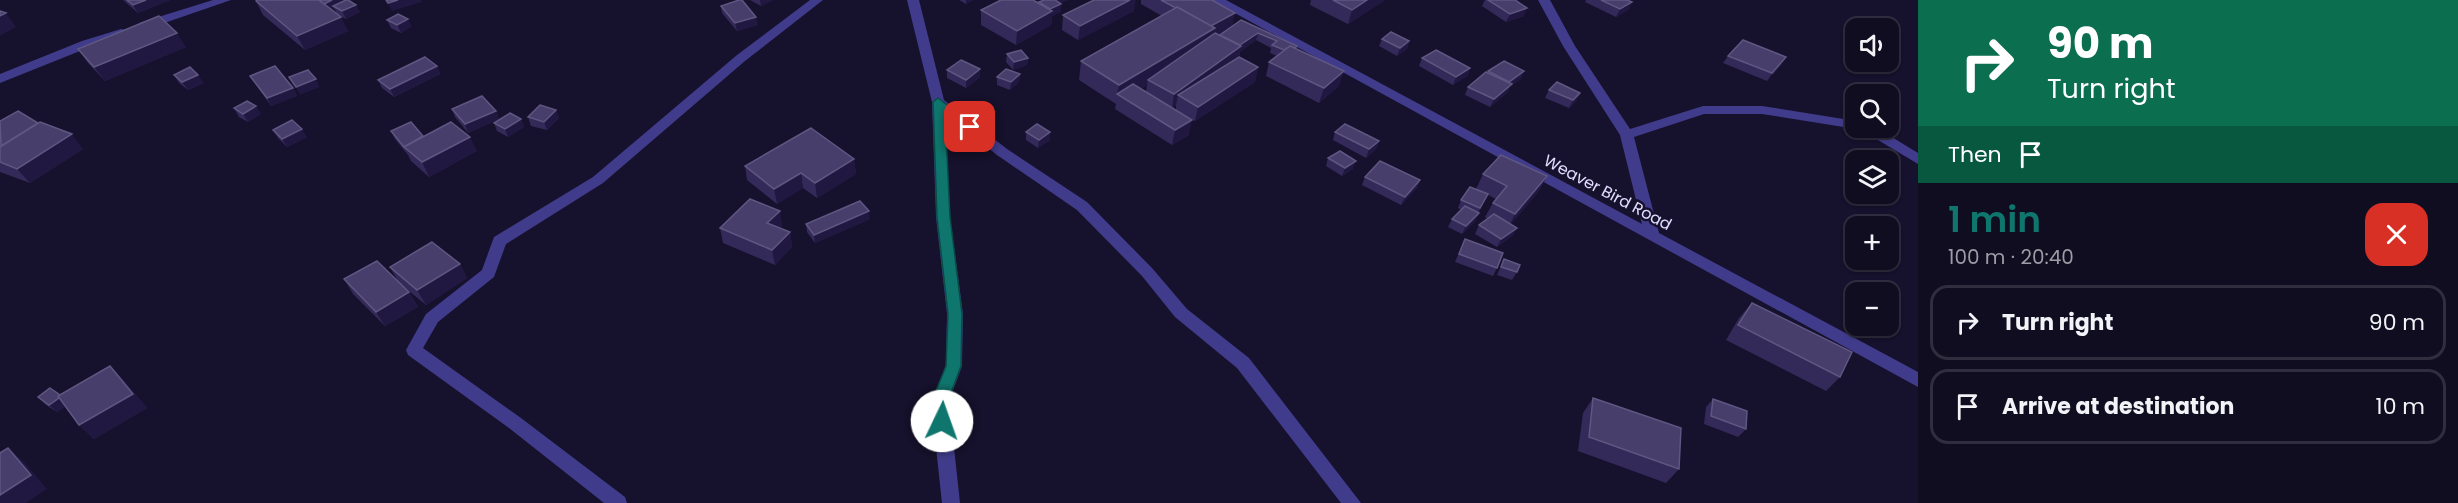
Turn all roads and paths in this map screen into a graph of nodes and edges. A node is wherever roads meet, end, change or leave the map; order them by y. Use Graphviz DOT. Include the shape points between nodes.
graph roads {
  1 [pos="225,0"];
  2 [pos="817,0"];
  3 [pos="913,0"];
  4 [pos="1217,0"];
  5 [pos="1544,0"];
  6 [pos="0,79"];
  7 [pos="938,102"];
  8 [pos="1845,123"];
  9 [pos="1627,135"];
  10 [pos="1884,138"];
  11 [pos="1918,159"];
  12 [pos="1652,236"];
  13 [pos="1918,380"];
  14 [pos="618,503"];
  15 [pos="951,503"];
  16 [pos="1352,503"];
  1 -- 6 [label="street" via="86,44"];
  2 -- 14 [label="street" via="741,58 598,180 499,241 489,273 432,318 414,350"];
  3 -- 7 [label="street"];
  4 -- 12 [label="street, Weaver Bird Road"];
  5 -- 9 [label="street"];
  7 -- 15 [label="street" via="943,217 955,314 954,366 940,401"];
  7 -- 16 [label="street" via="1002,152 1082,206 1148,272 1181,313 1243,363"];
  8 -- 9 [label="street" via="1762,110 1703,110"];
  9 -- 12 [label="street"];
  10 -- 11 [label="street"];
  12 -- 13 [label="street, Weaver Bird Road"];
}
